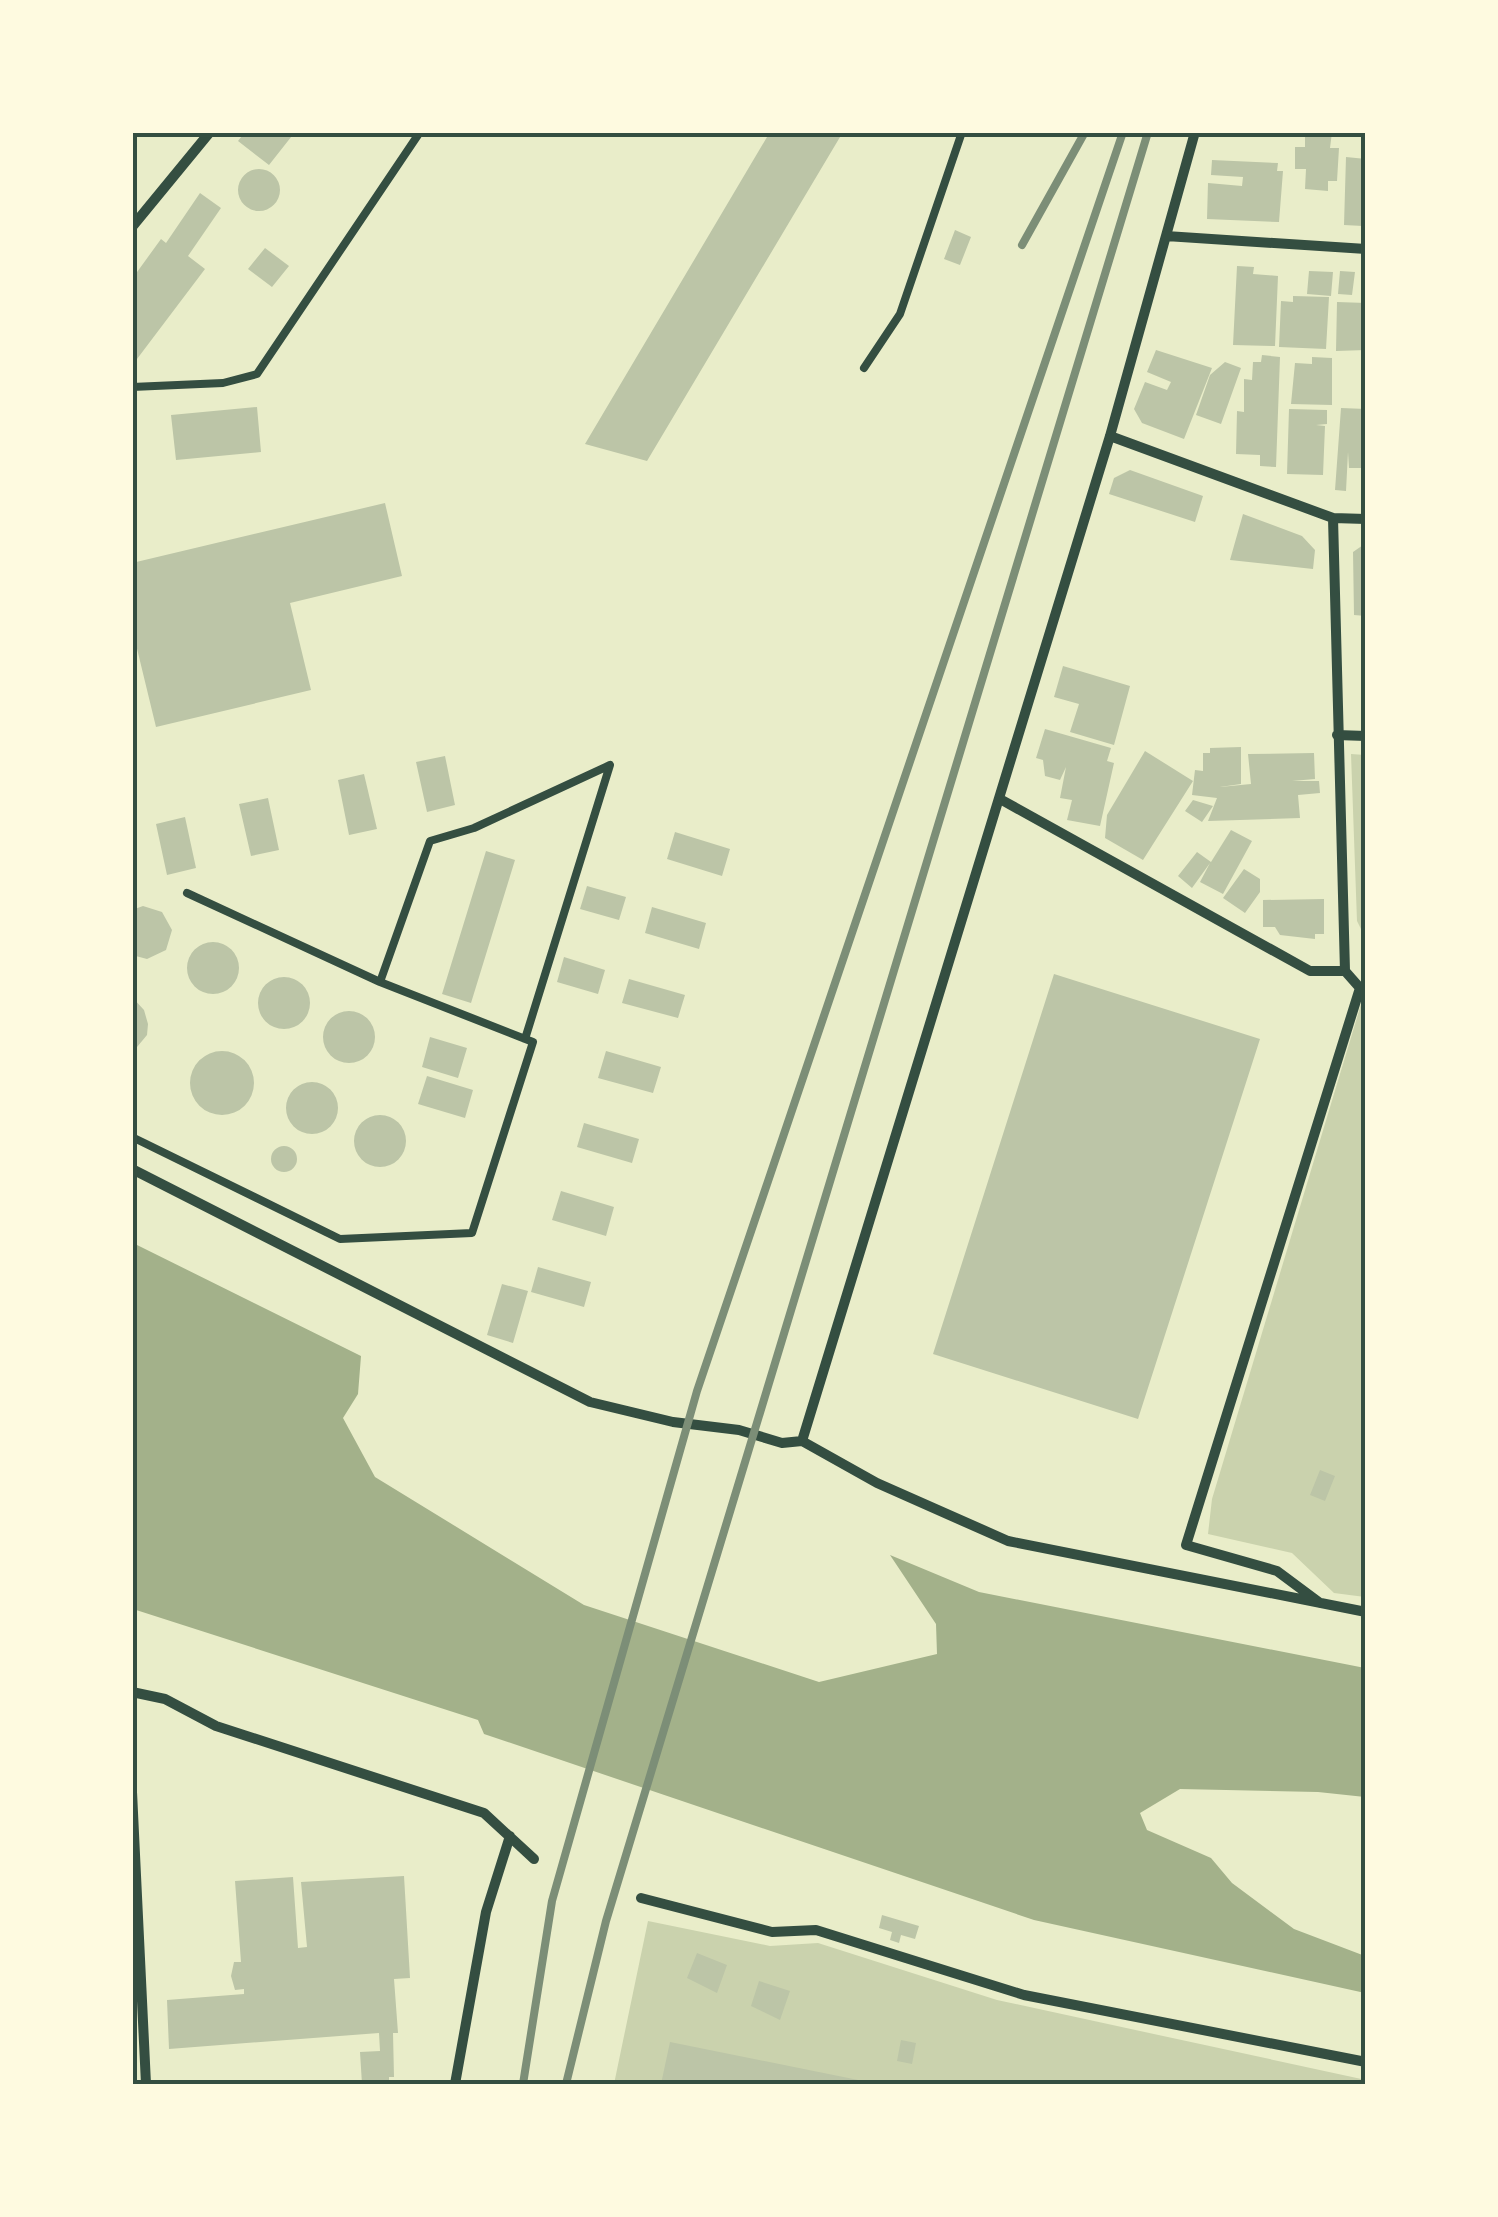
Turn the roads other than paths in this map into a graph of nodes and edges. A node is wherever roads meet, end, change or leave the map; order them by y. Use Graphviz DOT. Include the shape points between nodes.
graph roads {
  1 [pos="210,132"];
  2 [pos="420,132"];
  3 [pos="962,132"];
  4 [pos="1195,132"];
  5 [pos="132,227"];
  6 [pos="1166,236"];
  7 [pos="1366,249"];
  8 [pos="864,368"];
  9 [pos="132,387"];
  10 [pos="1110,436"];
  11 [pos="1333,518"];
  12 [pos="1366,519"];
  13 [pos="1338,735"];
  14 [pos="1366,736"];
  15 [pos="1000,799"];
  16 [pos="186,893"];
  17 [pos="1345,971"];
  18 [pos="380,982"];
  19 [pos="524,1039"];
  20 [pos="132,1137"];
  21 [pos="132,1169"];
  22 [pos="802,1441"];
  23 [pos="1325,1606"];
  24 [pos="1366,1612"];
  25 [pos="132,1692"];
  26 [pos="132,1792"];
  27 [pos="510,1836"];
  28 [pos="534,1859"];
  29 [pos="642,1898"];
  30 [pos="1366,2062"];
  31 [pos="146,2084"];
  32 [pos="454,2084"];
  1 -- 5 [label="street"];
  2 -- 9 [label="lane" via="257,374 223,383"];
  3 -- 8 [label="lane" via="900,314"];
  4 -- 6 [label="street"];
  6 -- 7 [label="street"];
  6 -- 10 [label="street"];
  10 -- 11 [label="street"];
  10 -- 15 [label="street"];
  11 -- 12 [label="street"];
  11 -- 13 [label="street"];
  13 -- 14 [label="street"];
  13 -- 17 [label="street"];
  15 -- 17 [label="street" via="1310,971"];
  15 -- 22 [label="street"];
  16 -- 18 [label="lane"];
  17 -- 23 [label="street" via="1360,988 1186,1545 1277,1571"];
  18 -- 19 [label="lane"];
  18 -- 19 [label="lane" via="430,841 474,828 610,765"];
  19 -- 20 [label="lane" via="533,1042 472,1233 340,1239"];
  21 -- 22 [label="street" via="590,1402 782,1443"];
  22 -- 23 [label="street" via="876,1483 1008,1541"];
  23 -- 24 [label="street"];
  25 -- 27 [label="street" via="484,1813"];
  26 -- 31 [label="street"];
  27 -- 28 [label="street"];
  27 -- 32 [label="street" via="486,1912"];
  29 -- 30 [label="street" via="772,1932 816,1930 1024,1995"];
}
